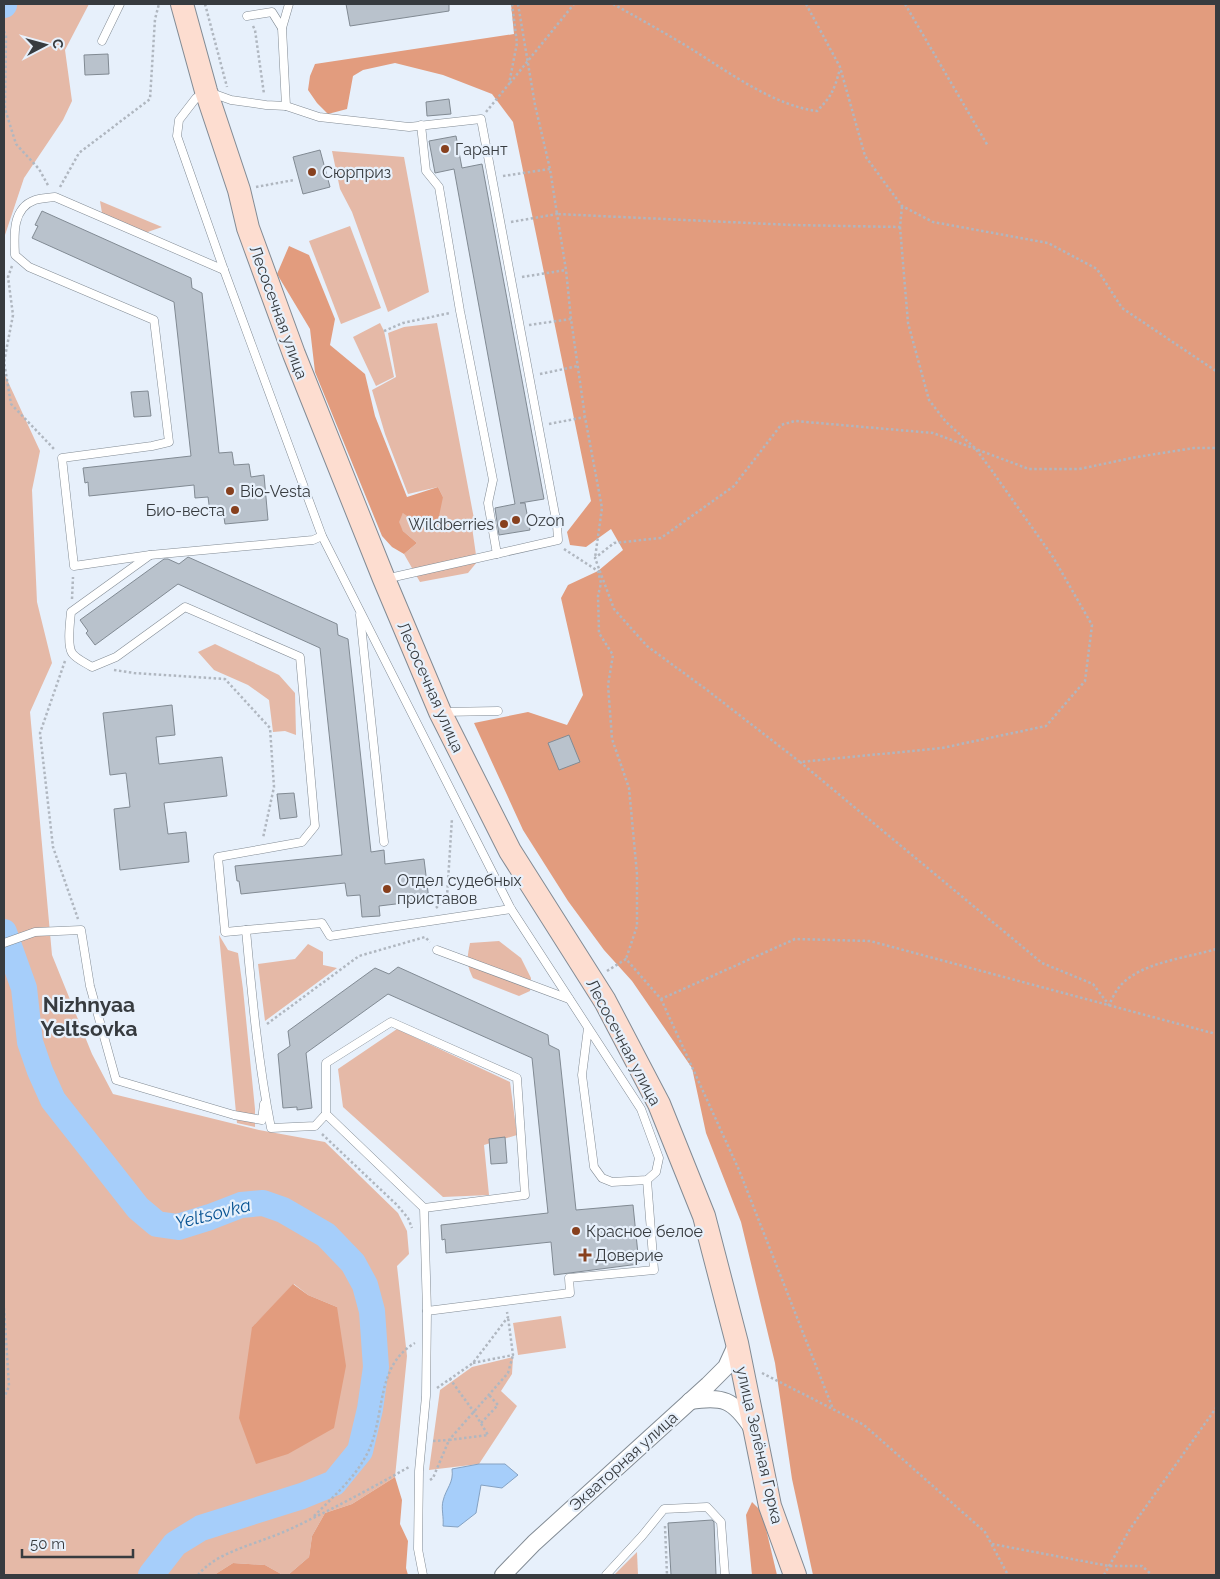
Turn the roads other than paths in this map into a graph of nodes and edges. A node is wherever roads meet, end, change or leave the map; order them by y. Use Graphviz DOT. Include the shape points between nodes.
graph roads {
  1 [pos="120,4"];
  2 [pos="182,4"];
  3 [pos="289,4"];
  4 [pos="247,16"];
  5 [pos="282,28"];
  6 [pos="102,41"];
  7 [pos="206,91"];
  8 [pos="286,106"];
  9 [pos="420,126"];
  10 [pos="224,270"];
  11 [pos="322,536"];
  12 [pos="497,554"];
  13 [pos="150,555"];
  14 [pos="384,579"];
  15 [pos="360,611"];
  16 [pos="498,711"];
  17 [pos="440,712"];
  18 [pos="384,842"];
  19 [pos="511,909"];
  20 [pos="246,930"];
  21 [pos="4,943"];
  22 [pos="437,950"];
  23 [pos="569,999"];
  24 [pos="588,1028"];
  25 [pos="264,1096"];
  26 [pos="326,1114"];
  27 [pos="646,1180"];
  28 [pos="424,1208"];
  29 [pos="427,1311"];
  30 [pos="738,1353"];
  31 [pos="690,1401"];
  32 [pos="755,1433"];
  33 [pos="423,1575"];
  34 [pos="503,1575"];
  35 [pos="606,1575"];
  36 [pos="725,1575"];
  37 [pos="794,1575"];
  1 -- 6 [label="lane"];
  2 -- 7 [label="street, Лесосечная улица"];
  3 -- 5 [label="lane"];
  4 -- 5 [label="lane" via="272,12"];
  5 -- 8 [label="lane"];
  7 -- 8 [label="lane" via="231,100"];
  7 -- 10 [label="lane" via="196,98 179,120 177,136"];
  7 -- 14 [label="street, Лесосечная улица" via="239,190 248,228 297,363"];
  8 -- 9 [label="lane" via="319,117"];
  9 -- 12 [label="lane" via="426,172 439,187 492,480 488,503"];
  9 -- 12 [label="lane" via="481,119 556,525 558,540"];
  10 -- 11 [label="lane"];
  10 -- 13 [label="lane" via="54,197 35,200 22,208 14,229 15,255 29,267 154,320 169,442 62,458 74,566"];
  11 -- 13 [label="lane" via="313,540"];
  11 -- 15 [label="lane"];
  12 -- 14 [label="lane"];
  13 -- 20 [label="lane" via="71,612 70,648 73,655 92,667 116,657 185,607 300,658 315,826 302,842 218,857 225,932"];
  14 -- 17 [label="street, Лесосечная улица"];
  15 -- 18 [label="lane"];
  15 -- 19 [label="lane"];
  16 -- 17 [label="lane"];
  17 -- 30 [label="street, Лесосечная улица" via="510,851 605,1001 659,1104 704,1216"];
  19 -- 20 [label="lane" via="330,936 322,923"];
  19 -- 23 [label="lane"];
  20 -- 25 [label="lane"];
  21 -- 25 [label="lane" via="35,932 81,930 90,986 116,1080 234,1115 262,1120"];
  22 -- 23 [label="lane"];
  23 -- 24 [label="lane"];
  24 -- 27 [label="lane" via="641,1109 659,1158 656,1172"];
  24 -- 27 [label="lane" via="582,1075 594,1167 602,1178 612,1182"];
  25 -- 26 [label="lane" via="271,1128 315,1126"];
  26 -- 28 [label="lane"];
  26 -- 28 [label="lane" via="326,1063 391,1022 517,1078 526,1195"];
  27 -- 29 [label="lane" via="654,1270 569,1278 570,1294"];
  28 -- 29 [label="lane"];
  29 -- 33 [label="lane" via="418,1549"];
  30 -- 31 [label="street, Экваторная улица"];
  30 -- 32 [label="street, улица Зелёная Горка"];
  31 -- 32 [label="street" via="712,1398 729,1402"];
  31 -- 34 [label="street, Экваторная улица"];
  32 -- 37 [label="street, улица Зелёная Горка" via="770,1506"];
  35 -- 36 [label="lane" via="664,1509 707,1507 721,1522"];
}
